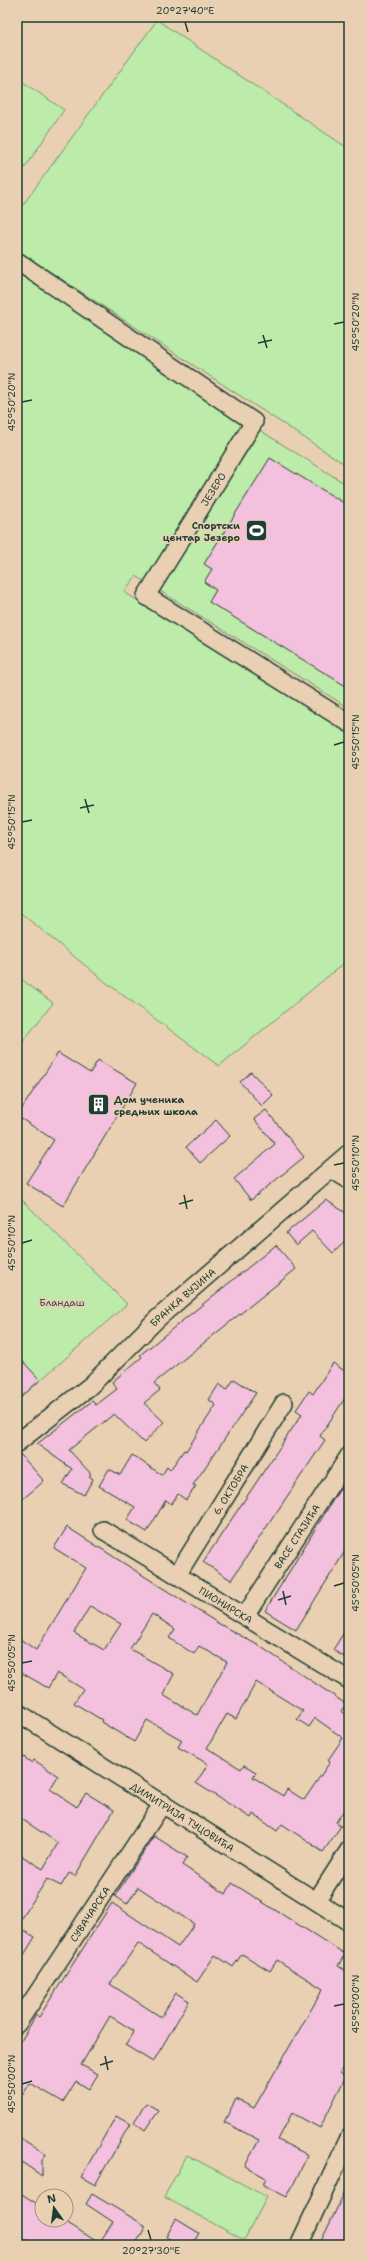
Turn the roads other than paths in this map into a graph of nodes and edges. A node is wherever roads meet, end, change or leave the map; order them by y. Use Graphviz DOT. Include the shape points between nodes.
graph roads {
  1 [pos="17,261"];
  2 [pos="349,722"];
  3 [pos="349,1153"];
  4 [pos="331,1169"];
  5 [pos="349,1180"];
  6 [pos="284,1404"];
  7 [pos="17,1443"];
  8 [pos="349,1456"];
  9 [pos="102,1530"];
  10 [pos="177,1575"];
  11 [pos="245,1616"];
  12 [pos="349,1680"];
  13 [pos="17,1712"];
  14 [pos="163,1803"];
  15 [pos="349,1850"];
  16 [pos="317,1900"];
  17 [pos="349,1922"];
  18 [pos="17,2024"];
  19 [pos="349,2138"];
  20 [pos="299,2245"];
  1 -- 2 [label="street, ЈЕЗЕРО" via="254,422 146,596"];
  3 -- 4 [label="street, БРАНКА ВУЈИНА"];
  4 -- 5 [label="street"];
  4 -- 7 [label="street, БРАНКА ВУЈИНА" via="157,1319 90,1386"];
  6 -- 10 [label="street, 6. ОКТОБРА"];
  8 -- 11 [label="street, ВАСЕ СТАЈИЋА"];
  9 -- 10 [label="street, ПИОНИРСКА"];
  10 -- 11 [label="street, ПИОНИРСКА"];
  11 -- 12 [label="street, ПИОНИРСКА"];
  13 -- 14 [label="street, ДИМИТРИЈА ТУЦОВИЋА"];
  14 -- 16 [label="street, ДИМИТРИЈА ТУЦОВИЋА"];
  14 -- 18 [label="street, СУВАЧАРСКА"];
  15 -- 16 [label="street"];
  16 -- 17 [label="street, ДИМИТРИЈА ТУЦОВИЋА"];
  19 -- 20 [label="street"];
}
